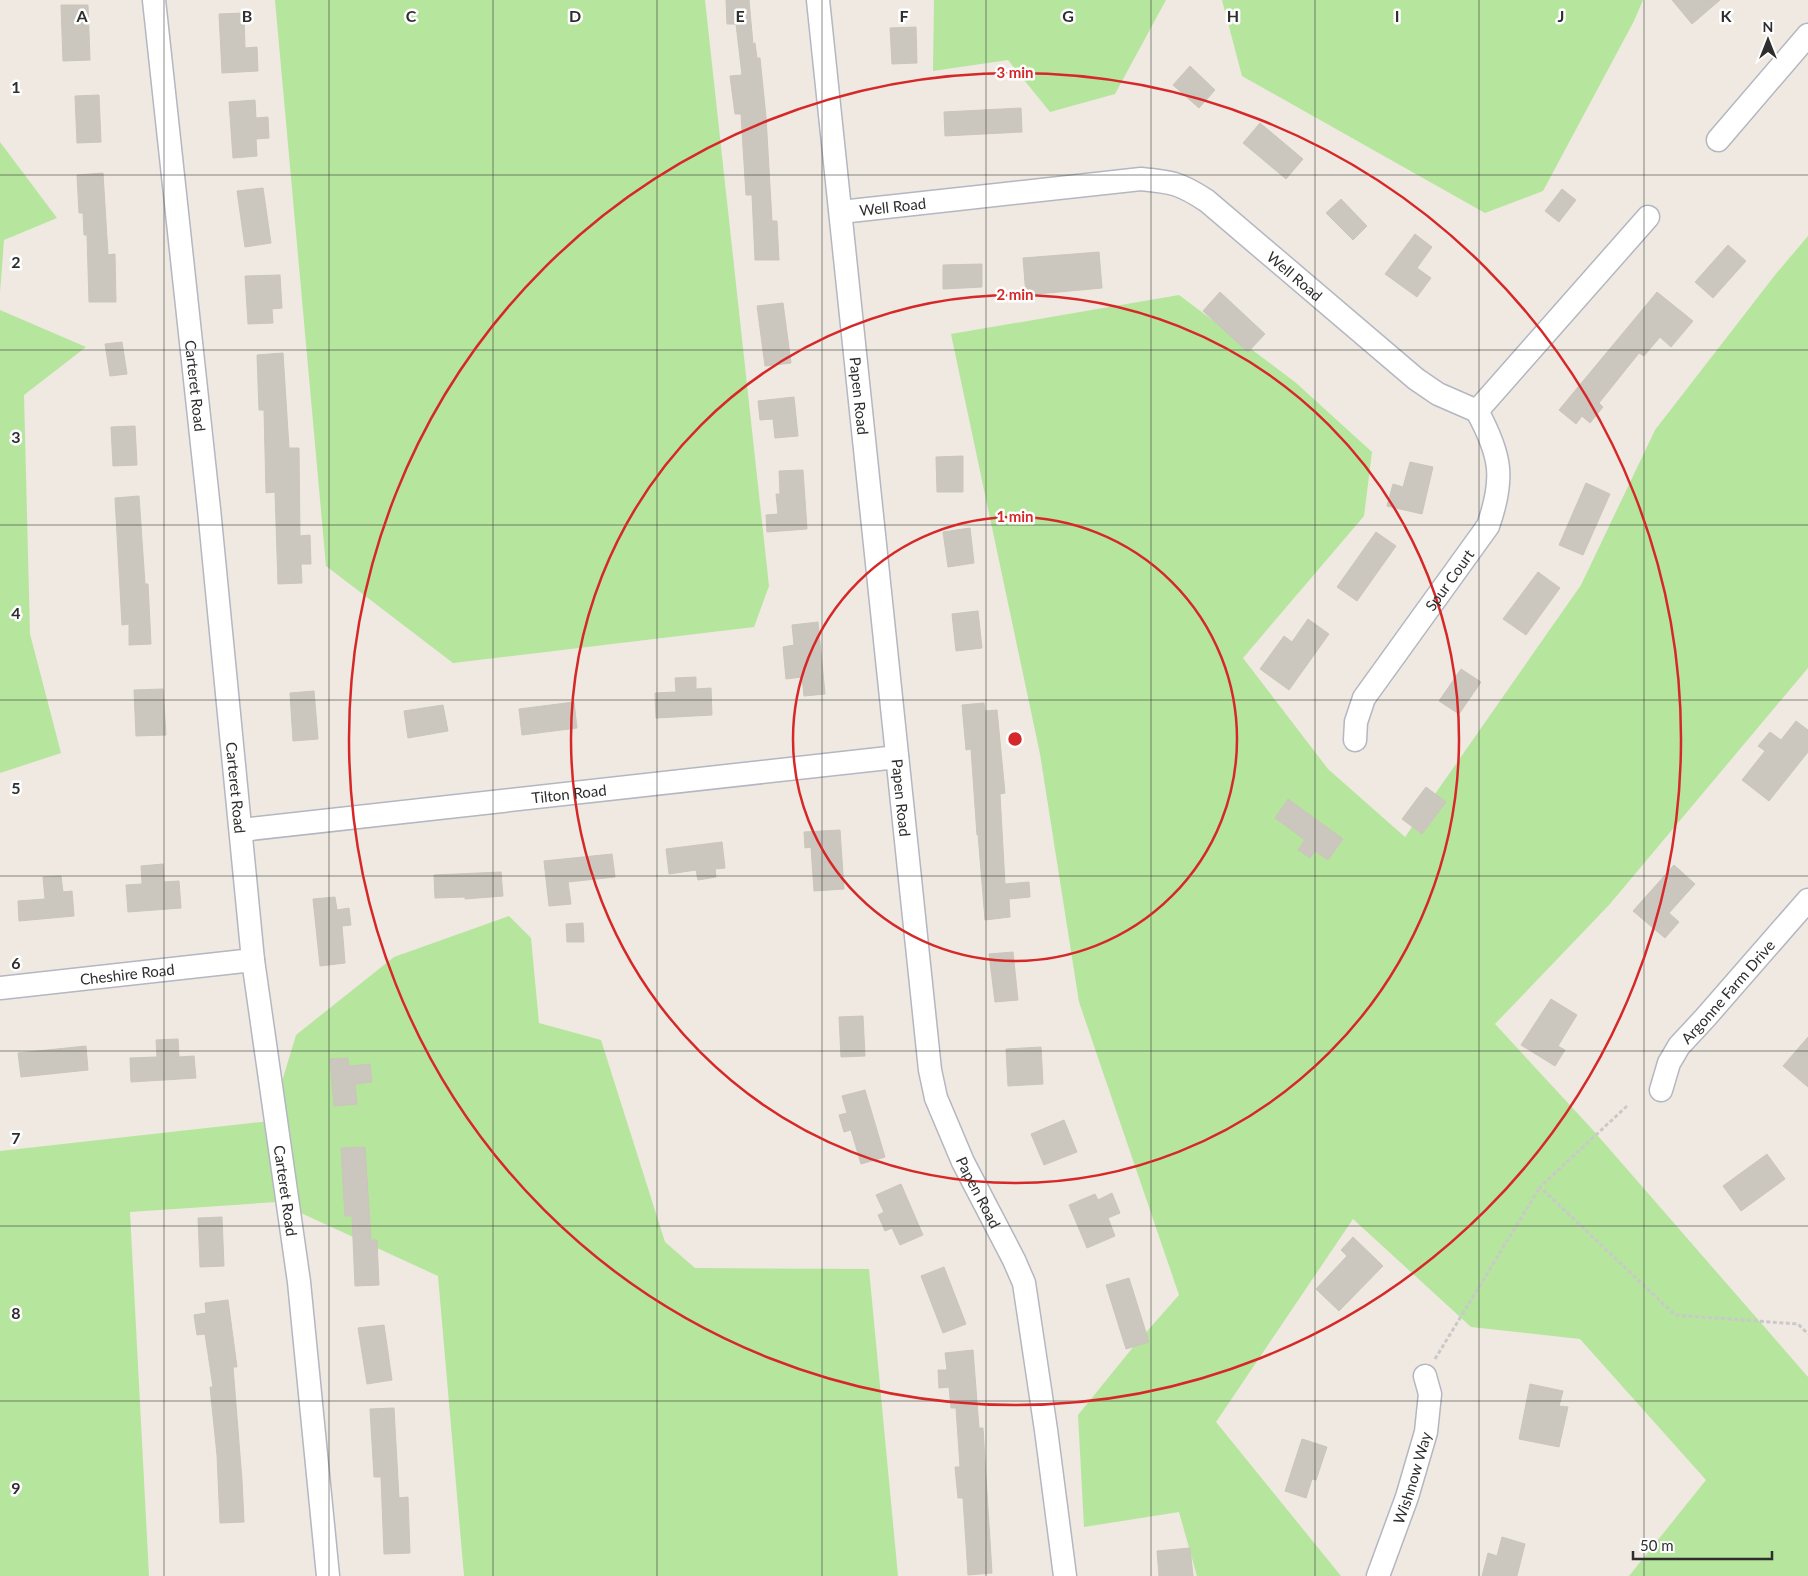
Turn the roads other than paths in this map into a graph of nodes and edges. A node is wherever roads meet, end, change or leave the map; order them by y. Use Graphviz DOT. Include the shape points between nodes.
graph roads {
  1 [pos="154,0"];
  2 [pos="818,0"];
  3 [pos="1808,35"];
  4 [pos="1718,140"];
  5 [pos="841,212"];
  6 [pos="1648,217"];
  7 [pos="1477,411"];
  8 [pos="1355,740"];
  9 [pos="897,757"];
  10 [pos="241,830"];
  11 [pos="1808,900"];
  12 [pos="253,960"];
  13 [pos="0,988"];
  14 [pos="1661,1090"];
  15 [pos="1425,1376"];
  16 [pos="328,1576"];
  17 [pos="1065,1576"];
  18 [pos="1378,1576"];
  1 -- 10 [label="street, Carteret Road"];
  2 -- 5 [label="street, Papen Road"];
  3 -- 4 [label="street"];
  5 -- 7 [label="street, Well Road" via="1141,179 1173,182 1206,201 1416,379 1438,394"];
  5 -- 9 [label="street, Papen Road"];
  6 -- 7 [label="street"];
  7 -- 8 [label="street, Spur Court" via="1498,459 1498,486 1488,526 1364,698 1356,722"];
  9 -- 10 [label="street, Tilton Road"];
  9 -- 17 [label="street, Papen Road" via="930,1070 936,1098 963,1162 1024,1283"];
  10 -- 12 [label="street, Carteret Road"];
  11 -- 14 [label="street, Argonne Farm Drive" via="1679,1046 1669,1063"];
  12 -- 13 [label="street, Cheshire Road"];
  12 -- 16 [label="street, Carteret Road" via="299,1282"];
  15 -- 18 [label="street, Wishnow Way" via="1430,1394 1426,1432 1407,1497"];
}
